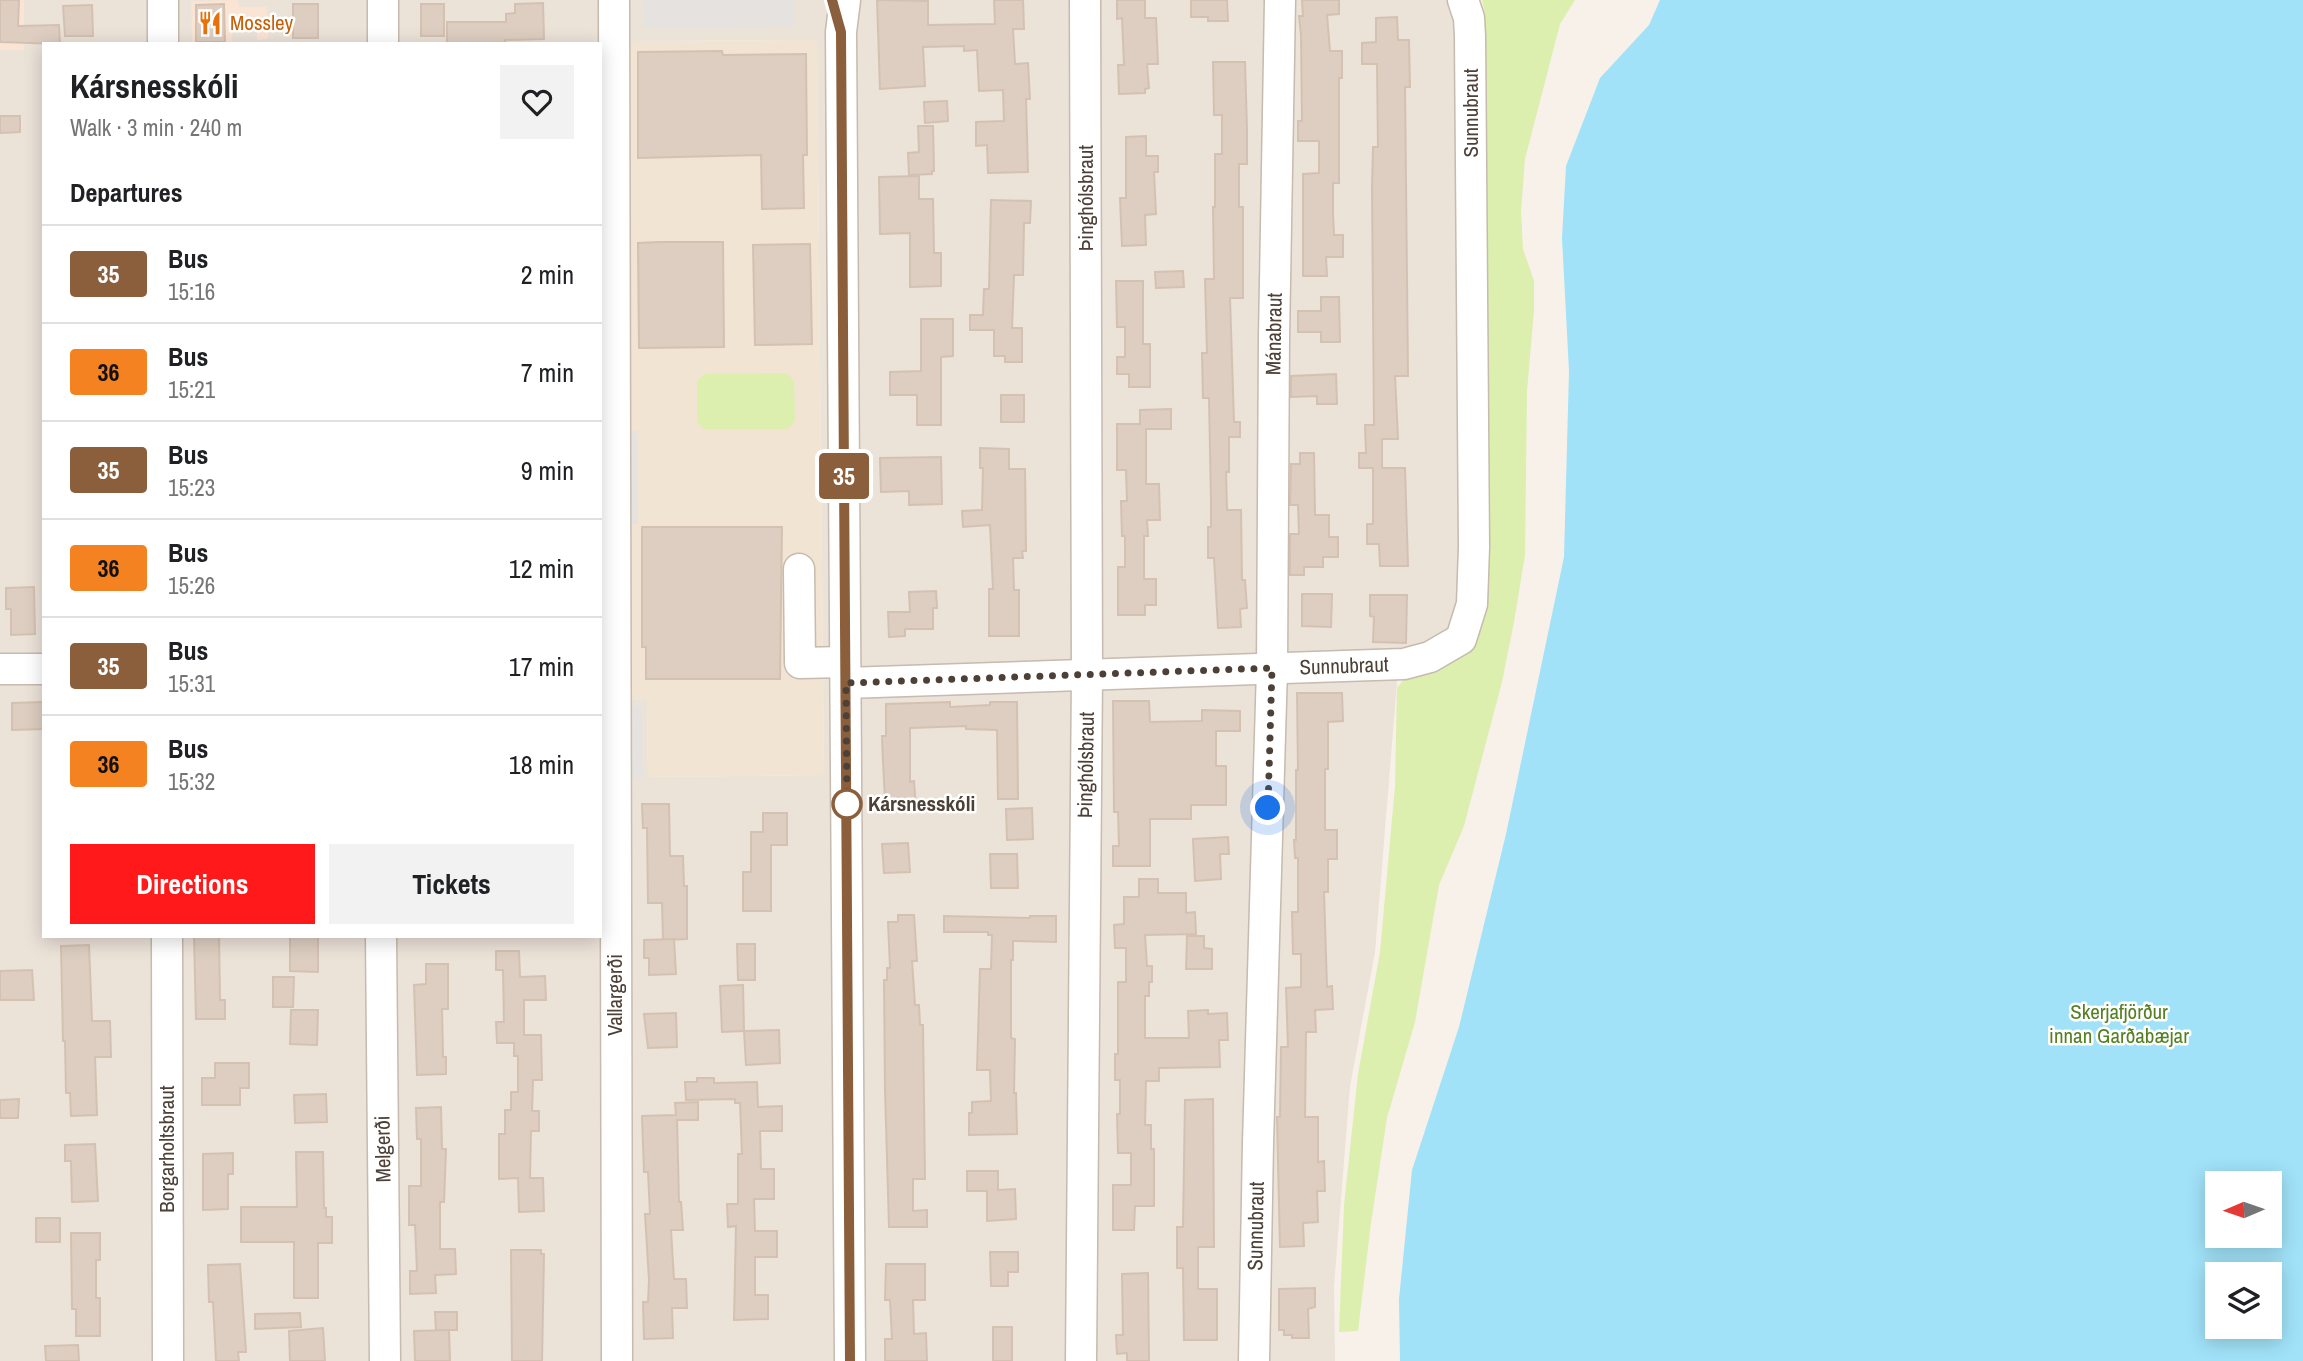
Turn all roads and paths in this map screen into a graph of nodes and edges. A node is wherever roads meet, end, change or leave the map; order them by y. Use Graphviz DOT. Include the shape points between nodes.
graph roads {
  1 [pos="163,0"];
  2 [pos="383,0"];
  3 [pos="614,0"];
  4 [pos="832,0"];
  5 [pos="845,0"];
  6 [pos="1085,0"];
  7 [pos="1280,0"];
  8 [pos="1463,0"];
  9 [pos="841,32"];
  10 [pos="163,42"];
  11 [pos="383,42"];
  12 [pos="799,569"];
  13 [pos="1272,668"];
  14 [pos="0,669"];
  15 [pos="42,669"];
  16 [pos="845,673"];
  17 [pos="1087,675"];
  18 [pos="167,938"];
  19 [pos="382,938"];
  20 [pos="168,1361"];
  21 [pos="385,1361"];
  22 [pos="617,1361"];
  23 [pos="850,1361"];
  24 [pos="1081,1361"];
  25 [pos="1254,1361"];
  1 -- 10 [label="street"];
  2 -- 11 [label="street"];
  3 -- 22 [label="street, Vallargerði"];
  4 -- 9 [label="street"];
  5 -- 9 [label="street"];
  6 -- 17 [label="street, Þinghólsbraut"];
  7 -- 13 [label="street, Mánabraut"];
  8 -- 13 [label="street, Sunnubraut" via="1470,36 1472,604 1461,639 1430,657 1404,664"];
  9 -- 16 [label="street"];
  12 -- 16 [label="street" via="800,663"];
  13 -- 17 [label="street"];
  13 -- 25 [label="street, Sunnubraut"];
  14 -- 15 [label="street"];
  16 -- 17 [label="street"];
  16 -- 23 [label="street"];
  17 -- 24 [label="street, Þinghólsbraut"];
  18 -- 20 [label="street, Borgarholtsbraut"];
  19 -- 21 [label="street, Melgerði"];
}
